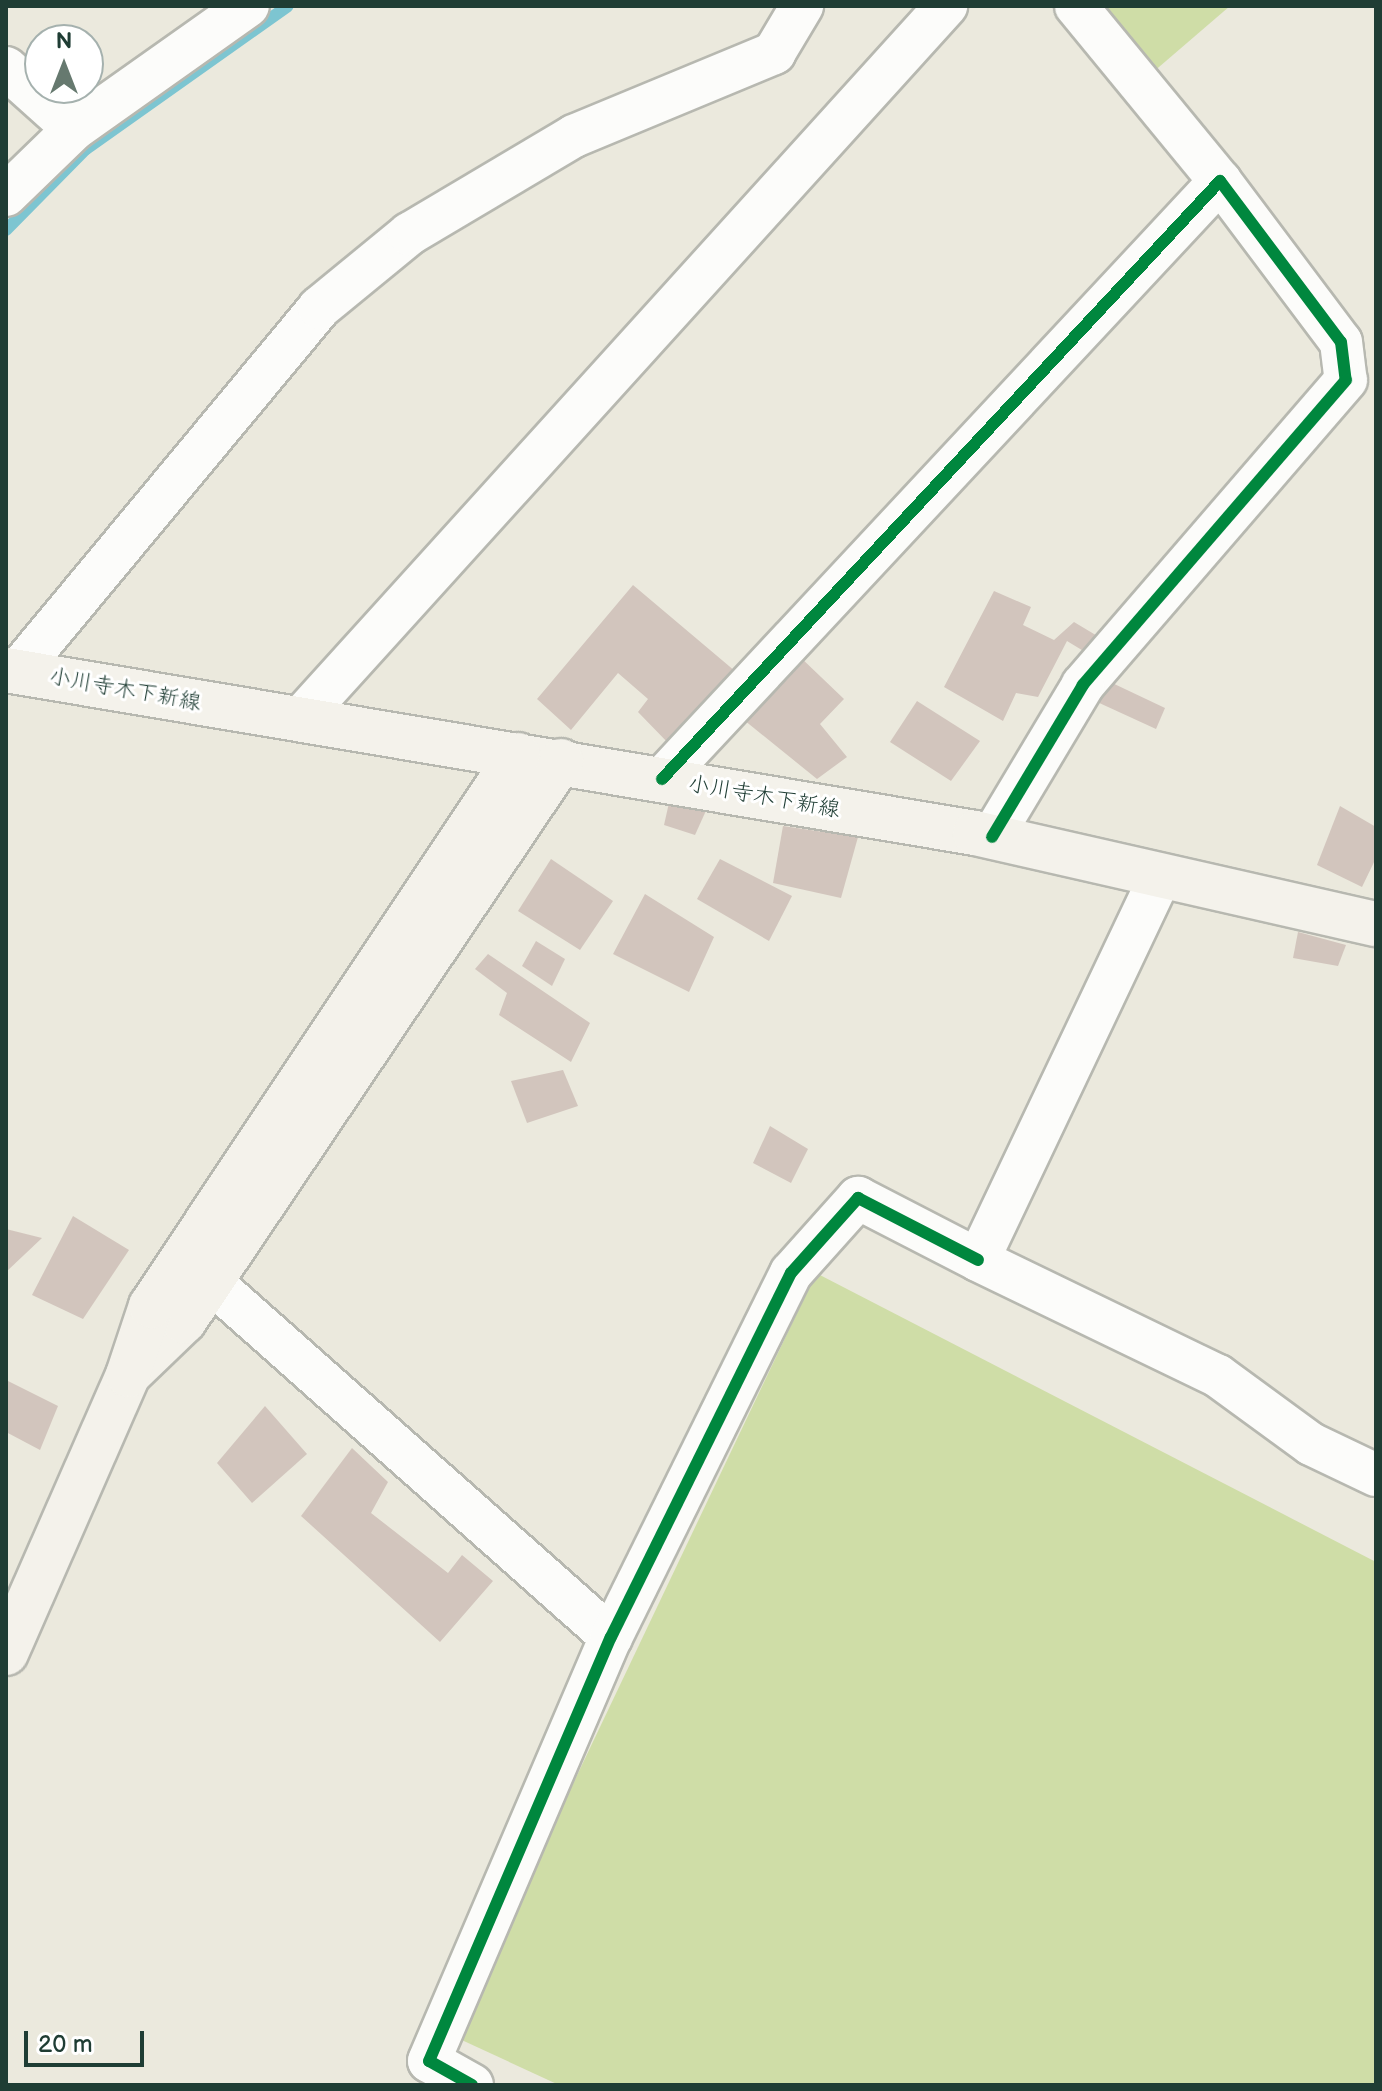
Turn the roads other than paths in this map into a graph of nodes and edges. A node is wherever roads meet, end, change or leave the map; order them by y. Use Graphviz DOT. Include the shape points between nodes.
graph roads {
  1 [pos="248,6"];
  2 [pos="802,6"];
  3 [pos="946,6"];
  4 [pos="1076,6"];
  5 [pos="6,68"];
  6 [pos="74,129"];
  7 [pos="1220,181"];
  8 [pos="6,195"];
  9 [pos="11,671"];
  10 [pos="299,720"];
  11 [pos="518,755"];
  12 [pos="561,761"];
  13 [pos="662,779"];
  14 [pos="992,837"];
  15 [pos="1161,875"];
  16 [pos="1376,924"];
  17 [pos="978,1260"];
  18 [pos="211,1282"];
  19 [pos="128,1375"];
  20 [pos="1376,1475"];
  21 [pos="611,1637"];
  22 [pos="6,1653"];
  23 [pos="472,2085"];
  1 -- 6 [label="street"];
  2 -- 9 [label="street" via="774,53 574,136 409,234 319,308"];
  3 -- 10 [label="street"];
  4 -- 7 [label="street"];
  5 -- 6 [label="street"];
  6 -- 8 [label="street"];
  7 -- 13 [label="street"];
  7 -- 14 [label="street" via="1341,342 1346,380 1083,685"];
  9 -- 10 [label="street, 小川寺木下新線"];
  10 -- 11 [label="street, 小川寺木下新線"];
  11 -- 12 [label="street, 小川寺木下新線"];
  11 -- 19 [label="street" via="151,1306"];
  12 -- 13 [label="street, 小川寺木下新線"];
  12 -- 18 [label="street"];
  13 -- 14 [label="street, 小川寺木下新線"];
  14 -- 15 [label="street, 小川寺木下新線"];
  15 -- 16 [label="street, 小川寺木下新線"];
  15 -- 17 [label="street"];
  17 -- 20 [label="street" via="1218,1376 1311,1444"];
  17 -- 21 [label="street" via="858,1198 791,1273"];
  18 -- 19 [label="street" via="184,1321"];
  18 -- 21 [label="street"];
  19 -- 22 [label="street"];
  21 -- 23 [label="street" via="429,2061"];
}
